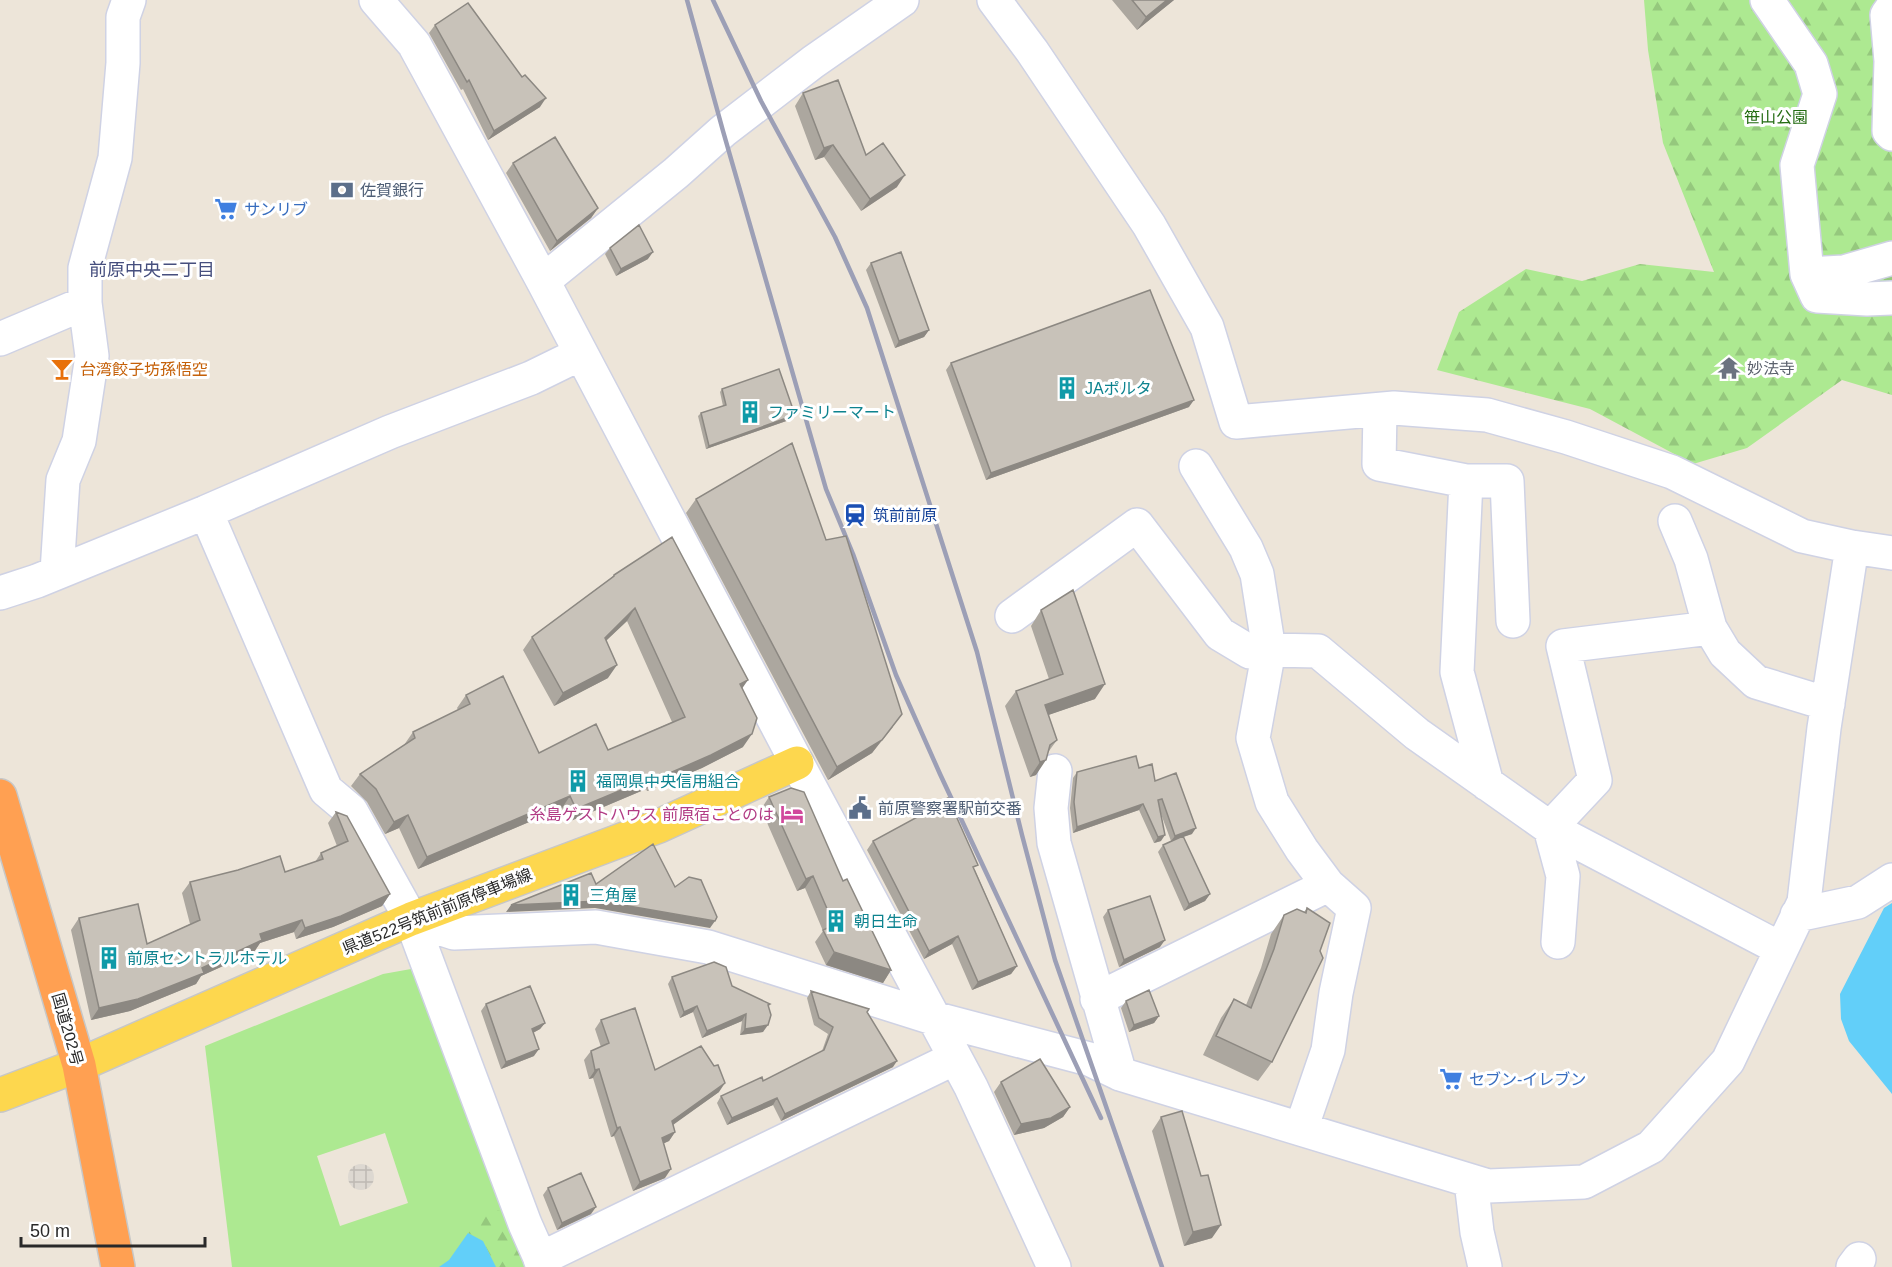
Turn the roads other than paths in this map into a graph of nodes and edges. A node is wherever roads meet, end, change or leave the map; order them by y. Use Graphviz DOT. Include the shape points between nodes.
graph roads {
  1 [pos="129,0"];
  2 [pos="376,0"];
  3 [pos="902,0"];
  4 [pos="994,0"];
  5 [pos="1767,0"];
  6 [pos="1892,8"];
  7 [pos="1892,134"];
  8 [pos="1892,258"];
  9 [pos="1807,274"];
  10 [pos="543,281"];
  11 [pos="1892,297"];
  12 [pos="85,303"];
  13 [pos="0,339"];
  14 [pos="580,354"];
  15 [pos="1380,410"];
  16 [pos="1196,466"];
  17 [pos="1466,481"];
  18 [pos="206,512"];
  19 [pos="1675,521"];
  20 [pos="1852,547"];
  21 [pos="1892,553"];
  22 [pos="57,572"];
  23 [pos="0,593"];
  24 [pos="1012,616"];
  25 [pos="1513,621"];
  26 [pos="1710,628"];
  27 [pos="1269,650"];
  28 [pos="1828,704"];
  29 [pos="797,763"];
  30 [pos="1055,771"];
  31 [pos="1487,784"];
  32 [pos="0,796"];
  33 [pos="1550,828"];
  34 [pos="1892,880"];
  35 [pos="1328,885"];
  36 [pos="1797,915"];
  37 [pos="411,918"];
  38 [pos="1558,942"];
  39 [pos="1781,949"];
  40 [pos="1098,999"];
  41 [pos="933,1018"];
  42 [pos="955,1058"];
  43 [pos="79,1065"];
  44 [pos="1120,1074"];
  45 [pos="0,1095"];
  46 [pos="1301,1129"];
  47 [pos="1472,1180"];
  48 [pos="542,1263"];
  49 [pos="118,1267"];
  50 [pos="1054,1267"];
  51 [pos="1485,1267"];
  1 -- 12 [label="street" via="123,17 115,158 85,268"];
  2 -- 10 [label="street" via="414,44"];
  3 -- 10 [label="street" via="750,109"];
  4 -- 15 [label="street" via="1098,147 1155,236 1207,327 1236,422"];
  5 -- 9 [label="street" via="1811,64 1820,94 1797,165"];
  6 -- 7 [label="street" via="1887,15"];
  8 -- 9 [label="street" via="1844,272"];
  9 -- 11 [label="street" via="1817,297"];
  10 -- 14 [label="street"];
  12 -- 13 [label="street"];
  12 -- 22 [label="street" via="92,356 79,441 63,480"];
  14 -- 18 [label="street" via="531,378 390,432"];
  14 -- 29 [label="street"];
  15 -- 17 [label="street" via="1379,464"];
  15 -- 20 [label="street" via="1487,415 1566,437 1672,472 1802,536"];
  16 -- 27 [label="street" via="1246,548 1257,574"];
  17 -- 25 [label="street" via="1507,482"];
  17 -- 31 [label="street" via="1457,672"];
  18 -- 22 [label="street"];
  18 -- 37 [label="street" via="326,790 351,811"];
  19 -- 26 [label="street" via="1692,559"];
  20 -- 21 [label="street"];
  20 -- 28 [label="street"];
  22 -- 23 [label="street"];
  24 -- 27 [label="street" via="1137,525 1220,634 1250,652"];
  26 -- 28 [label="street" via="1725,653 1756,682"];
  26 -- 33 [label="street" via="1563,646 1595,780"];
  27 -- 31 [label="street" via="1318,651 1417,734"];
  27 -- 35 [label="street" via="1253,738 1272,802"];
  28 -- 36 [label="street" via="1804,902"];
  29 -- 37 [label="main road, 県道522号筑前前原停車場線" via="659,826"];
  29 -- 41 [label="street"];
  30 -- 40 [label="street" via="1051,808 1054,843"];
  31 -- 33 [label="street"];
  32 -- 43 [label="highway, 国道202号"];
  33 -- 38 [label="street" via="1563,876"];
  33 -- 39 [label="street"];
  34 -- 36 [label="street" via="1858,902"];
  35 -- 40 [label="street"];
  35 -- 46 [label="street" via="1354,908 1328,1050"];
  36 -- 39 [label="street"];
  37 -- 41 [label="street" via="454,933 596,927 708,947"];
  37 -- 43 [label="main road, 県道522号筑前前原停車場線"];
  37 -- 48 [label="street"];
  39 -- 47 [label="street" via="1728,1060 1651,1147 1584,1182 1488,1186"];
  40 -- 44 [label="street"];
  41 -- 42 [label="street"];
  41 -- 44 [label="street" via="1089,1059"];
  42 -- 48 [label="street"];
  42 -- 50 [label="street"];
  43 -- 45 [label="main road, 県道522号筑前前原停車場線"];
  43 -- 49 [label="highway, 国道202号"];
  44 -- 46 [label="street"];
  46 -- 47 [label="street"];
  47 -- 51 [label="street"];
}
